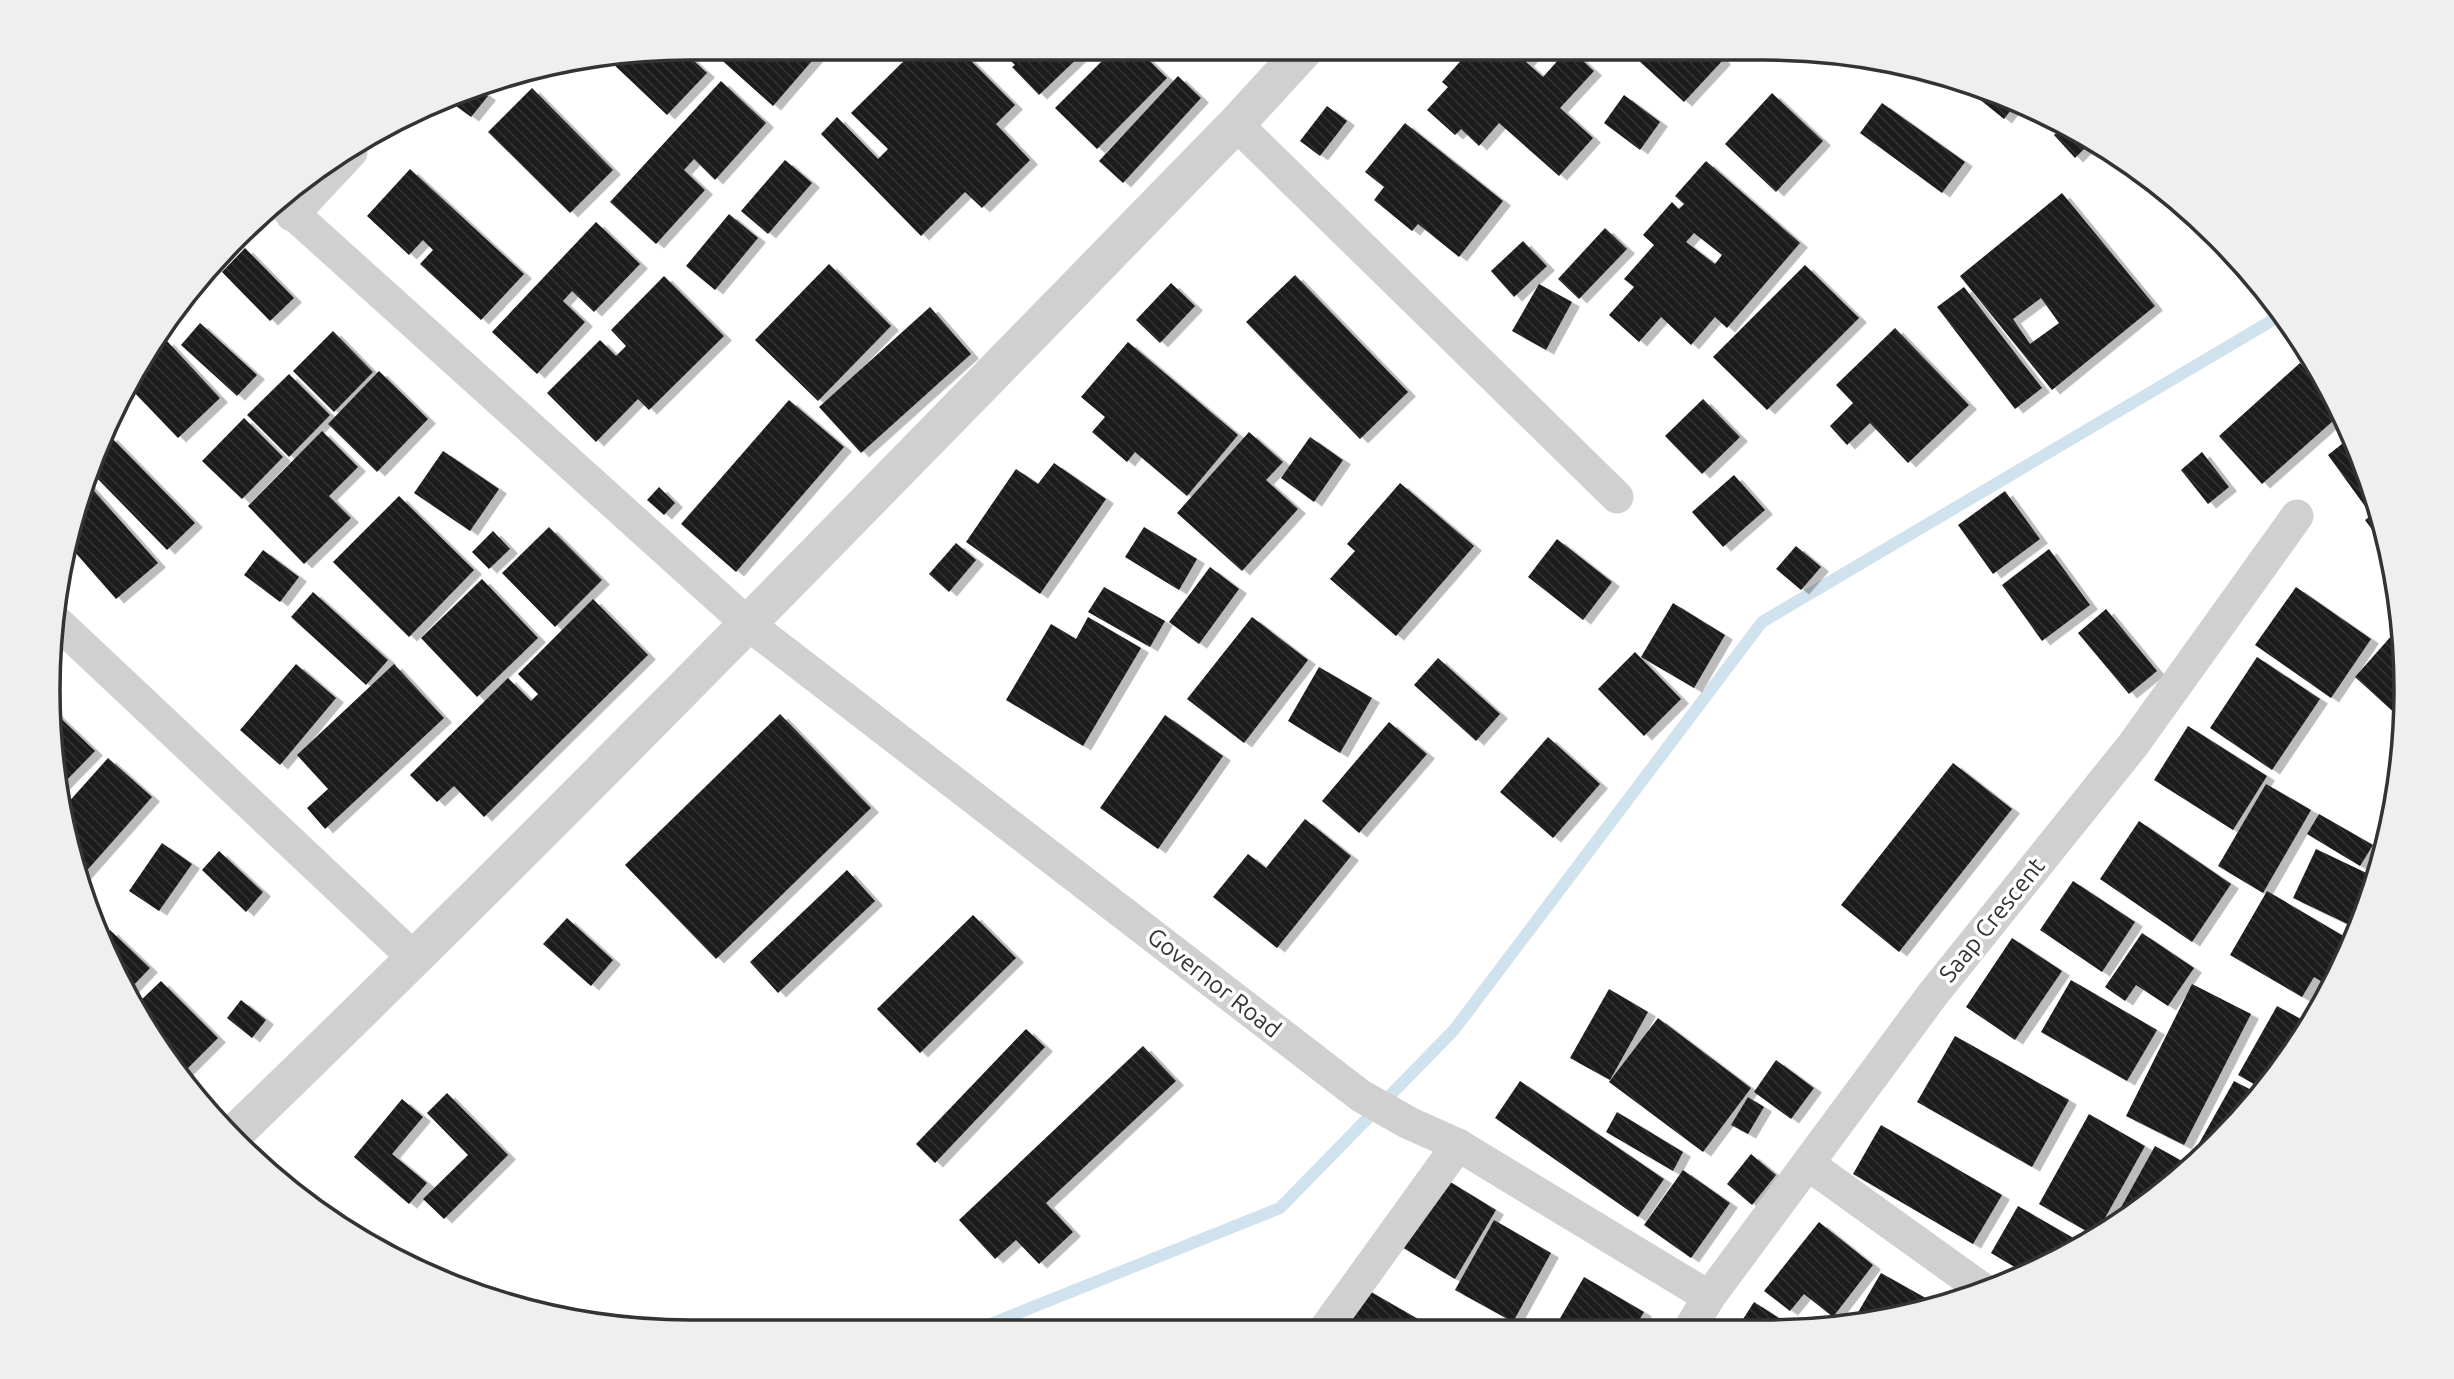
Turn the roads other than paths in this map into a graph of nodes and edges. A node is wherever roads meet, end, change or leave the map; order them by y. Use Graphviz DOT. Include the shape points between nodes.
graph roads {
  1 [pos="1295,60"];
  2 [pos="1236,124"];
  3 [pos="312,186"];
  4 [pos="286,208"];
  5 [pos="1617,497"];
  6 [pos="2297,516"];
  7 [pos="748,624"];
  8 [pos="63,628"];
  9 [pos="415,960"];
  10 [pos="239,1129"];
  11 [pos="1458,1145"];
  12 [pos="1808,1164"];
  13 [pos="1974,1283"];
  14 [pos="1709,1297"];
  15 [pos="1332,1320"];
  16 [pos="1695,1320"];
  1 -- 2 [label="street"];
  2 -- 5 [label="street"];
  2 -- 7 [label="street"];
  3 -- 4 [label="street"];
  4 -- 7 [label="street, Governor Road"];
  6 -- 12 [label="street, Saap Crescent" via="2133,745 1933,994"];
  7 -- 9 [label="street"];
  7 -- 11 [label="street, Governor Road" via="1361,1096"];
  8 -- 9 [label="street"];
  9 -- 10 [label="street"];
  11 -- 14 [label="street, Governor Road"];
  11 -- 15 [label="street"];
  12 -- 13 [label="street"];
  12 -- 14 [label="street, Saap Crescent"];
  14 -- 16 [label="street, Saap Crescent"];
}
